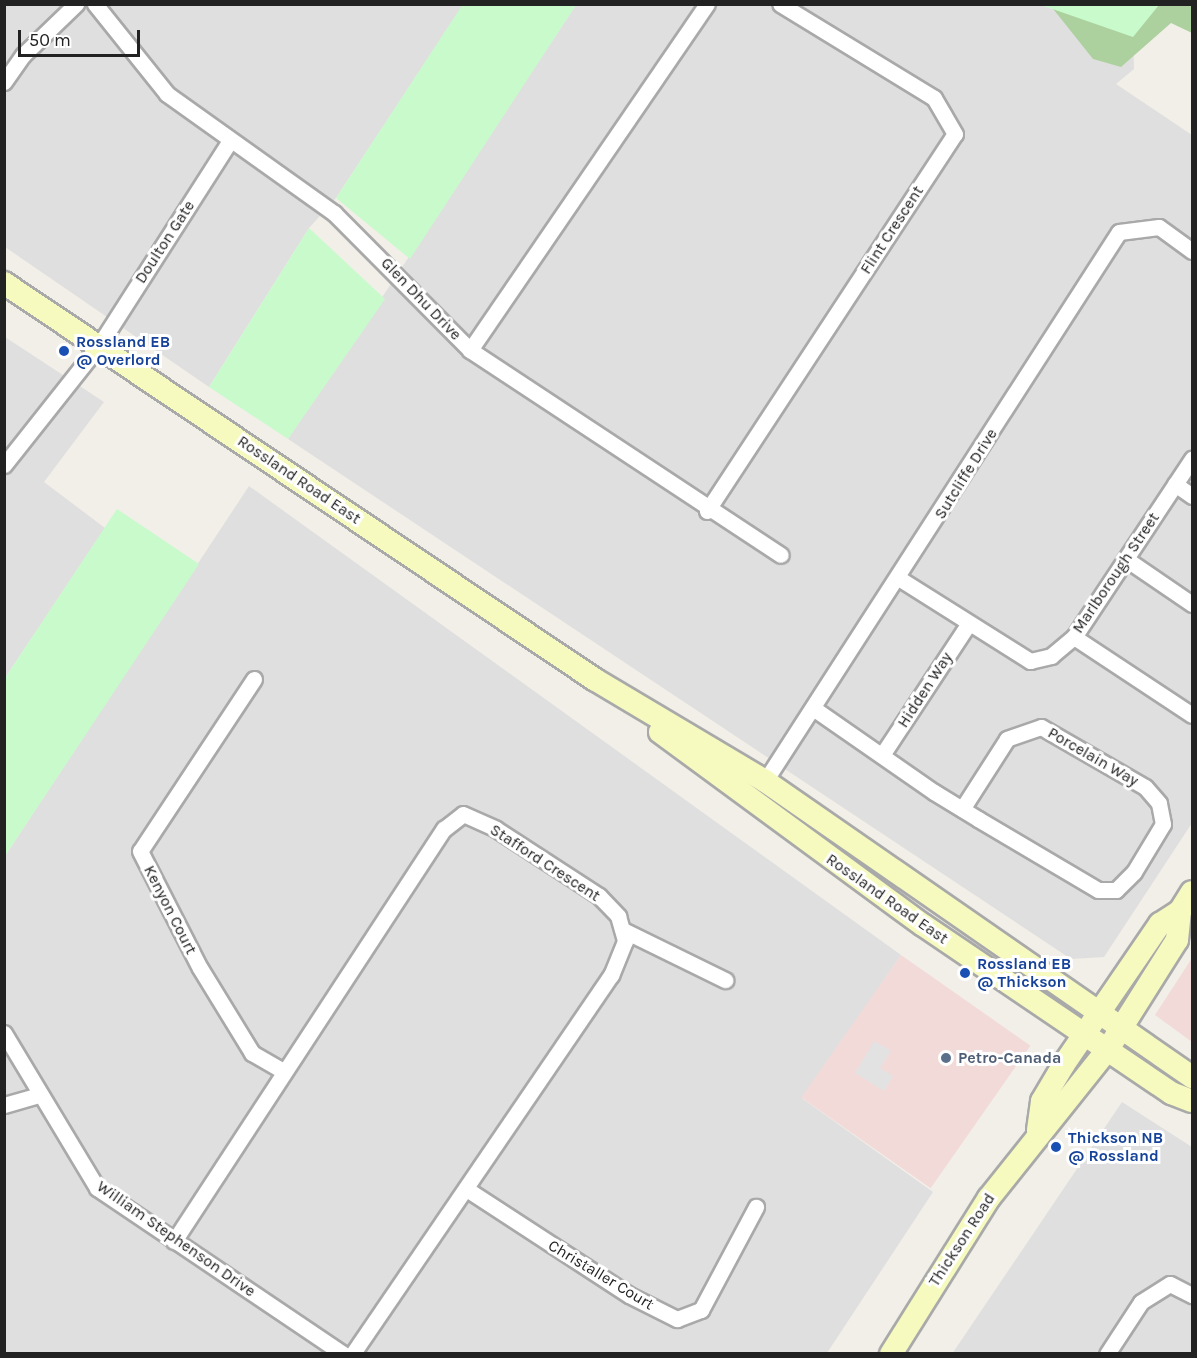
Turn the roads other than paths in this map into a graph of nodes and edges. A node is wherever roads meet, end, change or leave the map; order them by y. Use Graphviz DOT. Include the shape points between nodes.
graph roads {
  1 [pos="76,4"];
  2 [pos="95,4"];
  3 [pos="707,4"];
  4 [pos="780,4"];
  5 [pos="4,82"];
  6 [pos="230,141"];
  7 [pos="1192,251"];
  8 [pos="4,283"];
  9 [pos="100,344"];
  10 [pos="470,350"];
  11 [pos="1192,459"];
  12 [pos="4,465"];
  13 [pos="1175,484"];
  14 [pos="1192,496"];
  15 [pos="707,511"];
  16 [pos="781,555"];
  17 [pos="1126,559"];
  18 [pos="900,579"];
  19 [pos="1192,604"];
  20 [pos="967,626"];
  21 [pos="1074,637"];
  22 [pos="594,679"];
  23 [pos="254,680"];
  24 [pos="813,708"];
  25 [pos="1192,715"];
  26 [pos="882,755"];
  27 [pos="765,782"];
  28 [pos="962,809"];
  29 [pos="1192,892"];
  30 [pos="1180,911"];
  31 [pos="623,930"];
  32 [pos="725,980"];
  33 [pos="1098,1012"];
  34 [pos="1122,1028"];
  35 [pos="4,1033"];
  36 [pos="1084,1033"];
  37 [pos="1108,1049"];
  38 [pos="283,1071"];
  39 [pos="1192,1077"];
  40 [pos="38,1095"];
  41 [pos="1192,1101"];
  42 [pos="4,1105"];
  43 [pos="1038,1130"];
  44 [pos="468,1190"];
  45 [pos="756,1207"];
  46 [pos="174,1241"];
  47 [pos="1192,1294"];
  48 [pos="343,1353"];
  49 [pos="352,1353"];
  50 [pos="891,1353"];
  51 [pos="1107,1353"];
  1 -- 5 [label="street" via="23,55"];
  2 -- 6 [label="street, Glen Dhu Drive" via="167,94"];
  3 -- 10 [label="street"];
  4 -- 15 [label="street, Flint Crescent" via="934,98 955,134"];
  6 -- 9 [label="street, Doulton Gate"];
  6 -- 10 [label="street, Glen Dhu Drive" via="364,239"];
  7 -- 18 [label="street, Sutcliffe Drive" via="1159,227 1119,232"];
  8 -- 9 [label="main road, Rossland Road East"];
  9 -- 12 [label="street, Doulton Gate"];
  9 -- 22 [label="main road, Rossland Road East"];
  10 -- 15 [label="street, Glen Dhu Drive"];
  11 -- 13 [label="street, Marlborough Street"];
  13 -- 14 [label="street"];
  13 -- 17 [label="street, Marlborough Street"];
  15 -- 16 [label="street, Glen Dhu Drive"];
  17 -- 19 [label="street"];
  17 -- 21 [label="street, Marlborough Street"];
  18 -- 20 [label="street, Marlborough Street"];
  18 -- 24 [label="street, Sutcliffe Drive"];
  20 -- 21 [label="street, Marlborough Street" via="1030,661 1051,656"];
  20 -- 26 [label="street, Hidden Way"];
  21 -- 25 [label="street"];
  22 -- 27 [label="main road, Rossland Road East"];
  22 -- 36 [label="main road, Rossland Road East" via="760,810"];
  23 -- 38 [label="street, Kenyon Court" via="141,851 200,968 252,1053"];
  24 -- 26 [label="street, Porcelain Way"];
  24 -- 27 [label="street, Sutcliffe Drive"];
  26 -- 28 [label="street, Porcelain Way"];
  27 -- 33 [label="main road, Rossland Road East"];
  28 -- 28 [label="street, Porcelain Way" via="1098,890 1116,890 1134,872 1163,824 1159,803 1145,788 1041,727 1007,739"];
  29 -- 30 [label="main road, Thickson Road"];
  30 -- 33 [label="main road, Thickson Road" via="1160,924"];
  30 -- 34 [label="main road, Thickson Road" via="1177,940"];
  31 -- 32 [label="street"];
  31 -- 38 [label="street, Stafford Crescent" via="599,896 496,829 463,814 444,829"];
  31 -- 44 [label="street" via="625,941 612,975 525,1097"];
  33 -- 34 [label="main road, Rossland Road East"];
  33 -- 36 [label="main road, Thickson Road"];
  34 -- 37 [label="main road, Thickson Road"];
  34 -- 39 [label="main road, Rossland Road East"];
  35 -- 40 [label="street, William Stephenson Drive"];
  36 -- 37 [label="main road, Rossland Road East"];
  36 -- 43 [label="main road, Thickson Road" via="1042,1101"];
  37 -- 41 [label="main road, Rossland Road East"];
  37 -- 43 [label="main road, Thickson Road" via="1059,1116"];
  38 -- 46 [label="street, Stafford Crescent"];
  40 -- 42 [label="street"];
  40 -- 46 [label="street, William Stephenson Drive" via="97,1188"];
  43 -- 50 [label="main road, Thickson Road"];
  44 -- 45 [label="street, Christaller Court" via="628,1295 677,1319 701,1310"];
  44 -- 49 [label="street"];
  46 -- 48 [label="street, William Stephenson Drive"];
  47 -- 51 [label="street" via="1170,1284 1141,1302"];
}
